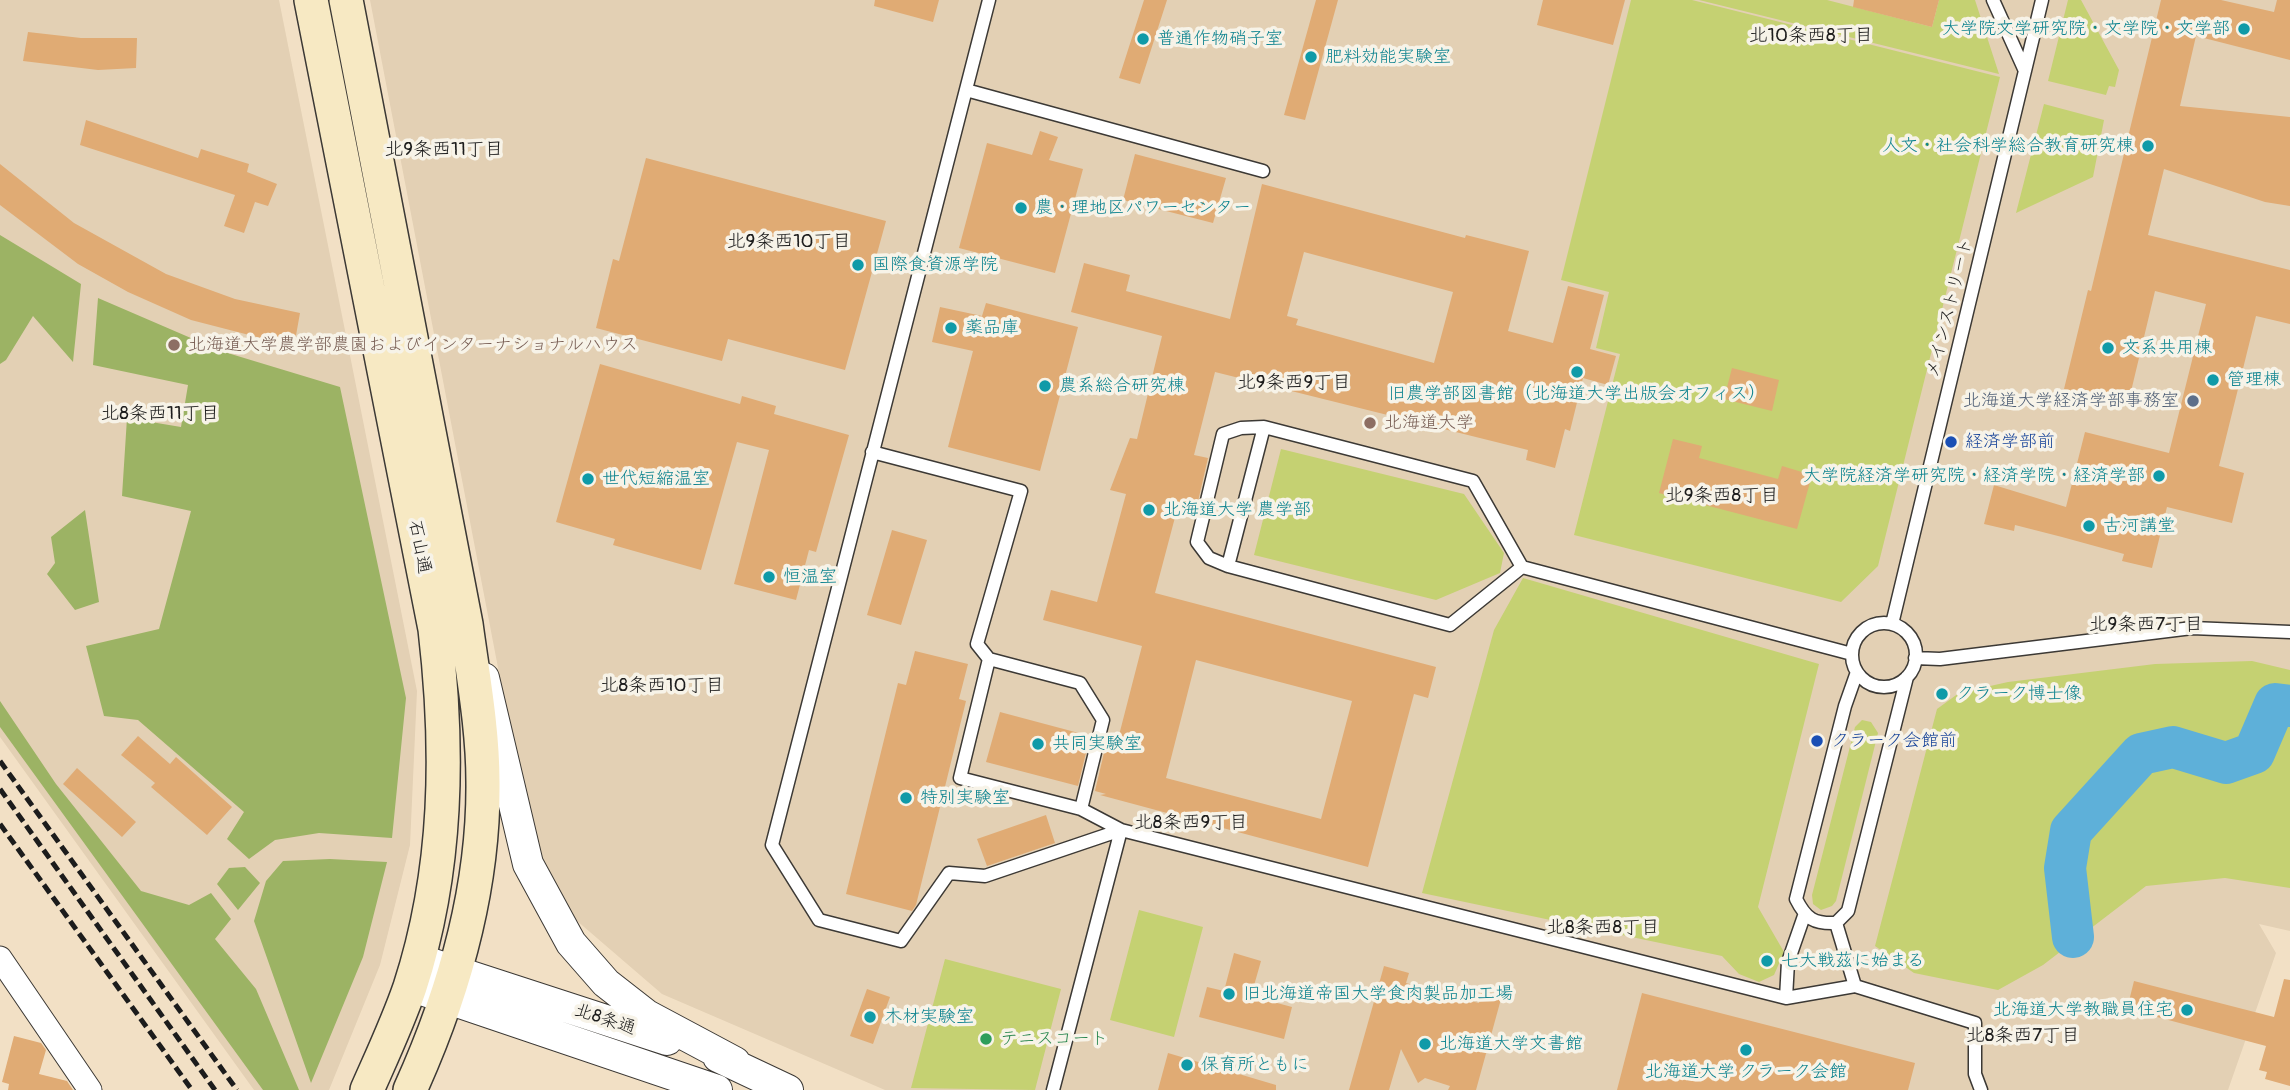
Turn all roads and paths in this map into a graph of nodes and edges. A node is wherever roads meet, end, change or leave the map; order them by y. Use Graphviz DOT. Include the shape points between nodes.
graph roads {
  1 [pos="310,0"];
  2 [pos="346,0"];
  3 [pos="989,0"];
  4 [pos="1993,0"];
  5 [pos="2042,0"];
  6 [pos="2025,71"];
  7 [pos="966,90"];
  8 [pos="1264,172"];
  9 [pos="1265,427"];
  10 [pos="872,452"];
  11 [pos="1228,566"];
  12 [pos="1521,566"];
  13 [pos="466,624"];
  14 [pos="1892,624"];
  15 [pos="2290,632"];
  16 [pos="1852,654"];
  17 [pos="1915,658"];
  18 [pos="989,659"];
  19 [pos="1857,672"];
  20 [pos="1906,677"];
  21 [pos="1081,809"];
  22 [pos="1121,830"];
  23 [pos="1804,916"];
  24 [pos="1836,923"];
  25 [pos="0,958"];
  26 [pos="414,973"];
  27 [pos="452,985"];
  28 [pos="1855,986"];
  29 [pos="1786,998"];
  30 [pos="735,1062"];
  31 [pos="90,1090"];
  32 [pos="367,1090"];
  33 [pos="410,1090"];
  34 [pos="717,1090"];
  35 [pos="788,1090"];
  36 [pos="1054,1090"];
  37 [pos="1981,1090"];
  1 -- 26 [label="main road, 石山通" via="438,654 444,705 441,845"];
  2 -- 13 [label="main road, 石山通"];
  3 -- 7 [label="lane"];
  4 -- 6 [label="lane"];
  5 -- 6 [label="lane, メインストリート"];
  6 -- 14 [label="lane, メインストリート"];
  7 -- 8 [label="lane"];
  7 -- 10 [label="lane"];
  9 -- 11 [label="lane"];
  9 -- 11 [label="lane" via="1241,428 1223,435 1197,542 1209,558"];
  9 -- 12 [label="lane" via="1474,481"];
  10 -- 18 [label="lane" via="1021,491 977,643"];
  10 -- 22 [label="lane" via="772,845 819,920 901,941 949,873 985,876"];
  11 -- 12 [label="lane" via="1450,625"];
  12 -- 16 [label="lane"];
  13 -- 27 [label="main road, 石山通" via="483,782 471,905"];
  13 -- 30 [label="street" via="491,697 528,864 571,943 606,983 647,1015"];
  14 -- 16 [label="lane" via="1865,629"];
  14 -- 17 [label="lane" via="1912,640"];
  15 -- 17 [label="lane" via="2192,628 1940,659"];
  16 -- 19 [label="lane"];
  17 -- 20 [label="lane"];
  18 -- 21 [label="lane" via="1080,683 1103,720"];
  18 -- 21 [label="lane" via="960,778"];
  19 -- 20 [label="lane" via="1881,687"];
  19 -- 23 [label="lane" via="1844,706 1796,900"];
  20 -- 24 [label="lane" via="1848,911"];
  21 -- 22 [label="lane"];
  22 -- 29 [label="lane"];
  22 -- 36 [label="lane"];
  23 -- 24 [label="lane" via="1819,923"];
  23 -- 29 [label="lane" via="1788,962"];
  24 -- 28 [label="lane"];
  25 -- 31 [label="street"];
  26 -- 27 [label="street, 北8条通"];
  26 -- 32 [label="main road, 石山通"];
  27 -- 30 [label="street, 北8条通"];
  27 -- 33 [label="main road, 石山通"];
  27 -- 34 [label="street, 北8条通"];
  28 -- 29 [label="lane"];
  28 -- 37 [label="lane" via="1975,1023 1975,1074"];
  30 -- 35 [label="street, 北8条通"];
}
